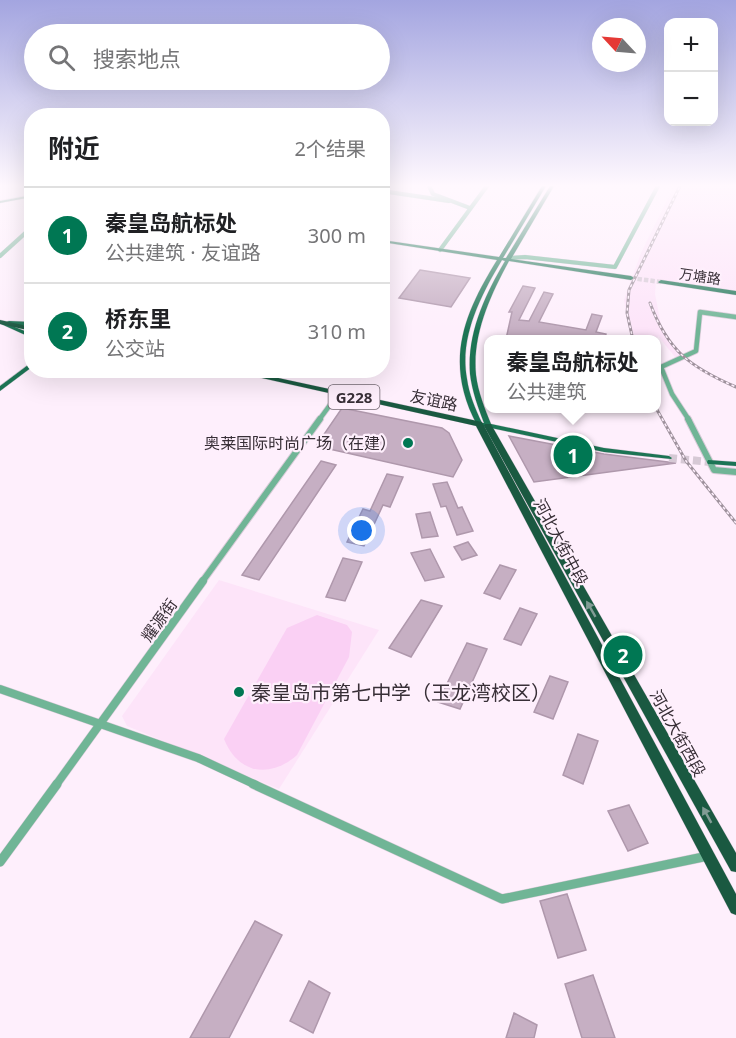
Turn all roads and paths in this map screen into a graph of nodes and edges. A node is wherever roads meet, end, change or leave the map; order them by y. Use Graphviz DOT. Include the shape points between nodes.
graph roads {
  1 [pos="24,234"];
  2 [pos="452,234"];
  3 [pos="515,234"];
  4 [pos="524,234"];
  5 [pos="632,234"];
  6 [pos="390,240"];
  7 [pos="442,248"];
  8 [pos="0,256"];
  9 [pos="501,257"];
  10 [pos="510,258"];
  11 [pos="631,278"];
  12 [pos="662,282"];
  13 [pos="736,293"];
  14 [pos="736,317"];
  15 [pos="0,322"];
  16 [pos="24,324"];
  17 [pos="24,327"];
  18 [pos="24,332"];
  19 [pos="24,368"];
  20 [pos="24,370"];
  21 [pos="21,372"];
  22 [pos="265,378"];
  23 [pos="0,389"];
  24 [pos="338,394"];
  25 [pos="483,425"];
  26 [pos="669,458"];
  27 [pos="710,462"];
  28 [pos="736,464"];
  29 [pos="736,472"];
  30 [pos="0,689"];
  31 [pos="100,725"];
  32 [pos="709,856"];
  33 [pos="0,862"];
  34 [pos="736,866"];
  35 [pos="736,908"];
  1 -- 8 [label="street"];
  2 -- 7 [label="street"];
  3 -- 9 [label="main road, 河北大街中段"];
  4 -- 10 [label="main road"];
  5 -- 10 [label="street" via="615,267 525,256"];
  6 -- 7 [label="main road"];
  7 -- 9 [label="main road"];
  9 -- 10 [label="main road"];
  9 -- 25 [label="main road, 河北大街中段" via="470,312 462,351 465,389"];
  10 -- 11 [label="main road"];
  10 -- 25 [label="main road" via="490,291 475,336 473,372"];
  12 -- 13 [label="main road, 万塘路"];
  14 -- 29 [label="street" via="700,312 696,351 661,367 672,394 697,433 706,460 714,470"];
  15 -- 16 [label="main road"];
  15 -- 17 [label="highway"];
  15 -- 18 [label="main road"];
  19 -- 21 [label="main road"];
  20 -- 21 [label="main road"];
  21 -- 23 [label="main road"];
  22 -- 24 [label="highway, 友谊路 / G228"];
  24 -- 25 [label="highway, 友谊路 / G228"];
  24 -- 31 [label="street, 耀源街"];
  25 -- 26 [label="main road, 友谊路" via="604,450"];
  25 -- 32 [label="highway, 河北大街中段"];
  34 -- 25 [label="highway, 河北大街西段, one-way"];
  27 -- 28 [label="main road"];
  30 -- 31 [label="street"];
  31 -- 32 [label="street" via="198,758 502,899"];
  31 -- 33 [label="street, 耀源街"];
  32 -- 35 [label="highway, 河北大街中段"];
}
